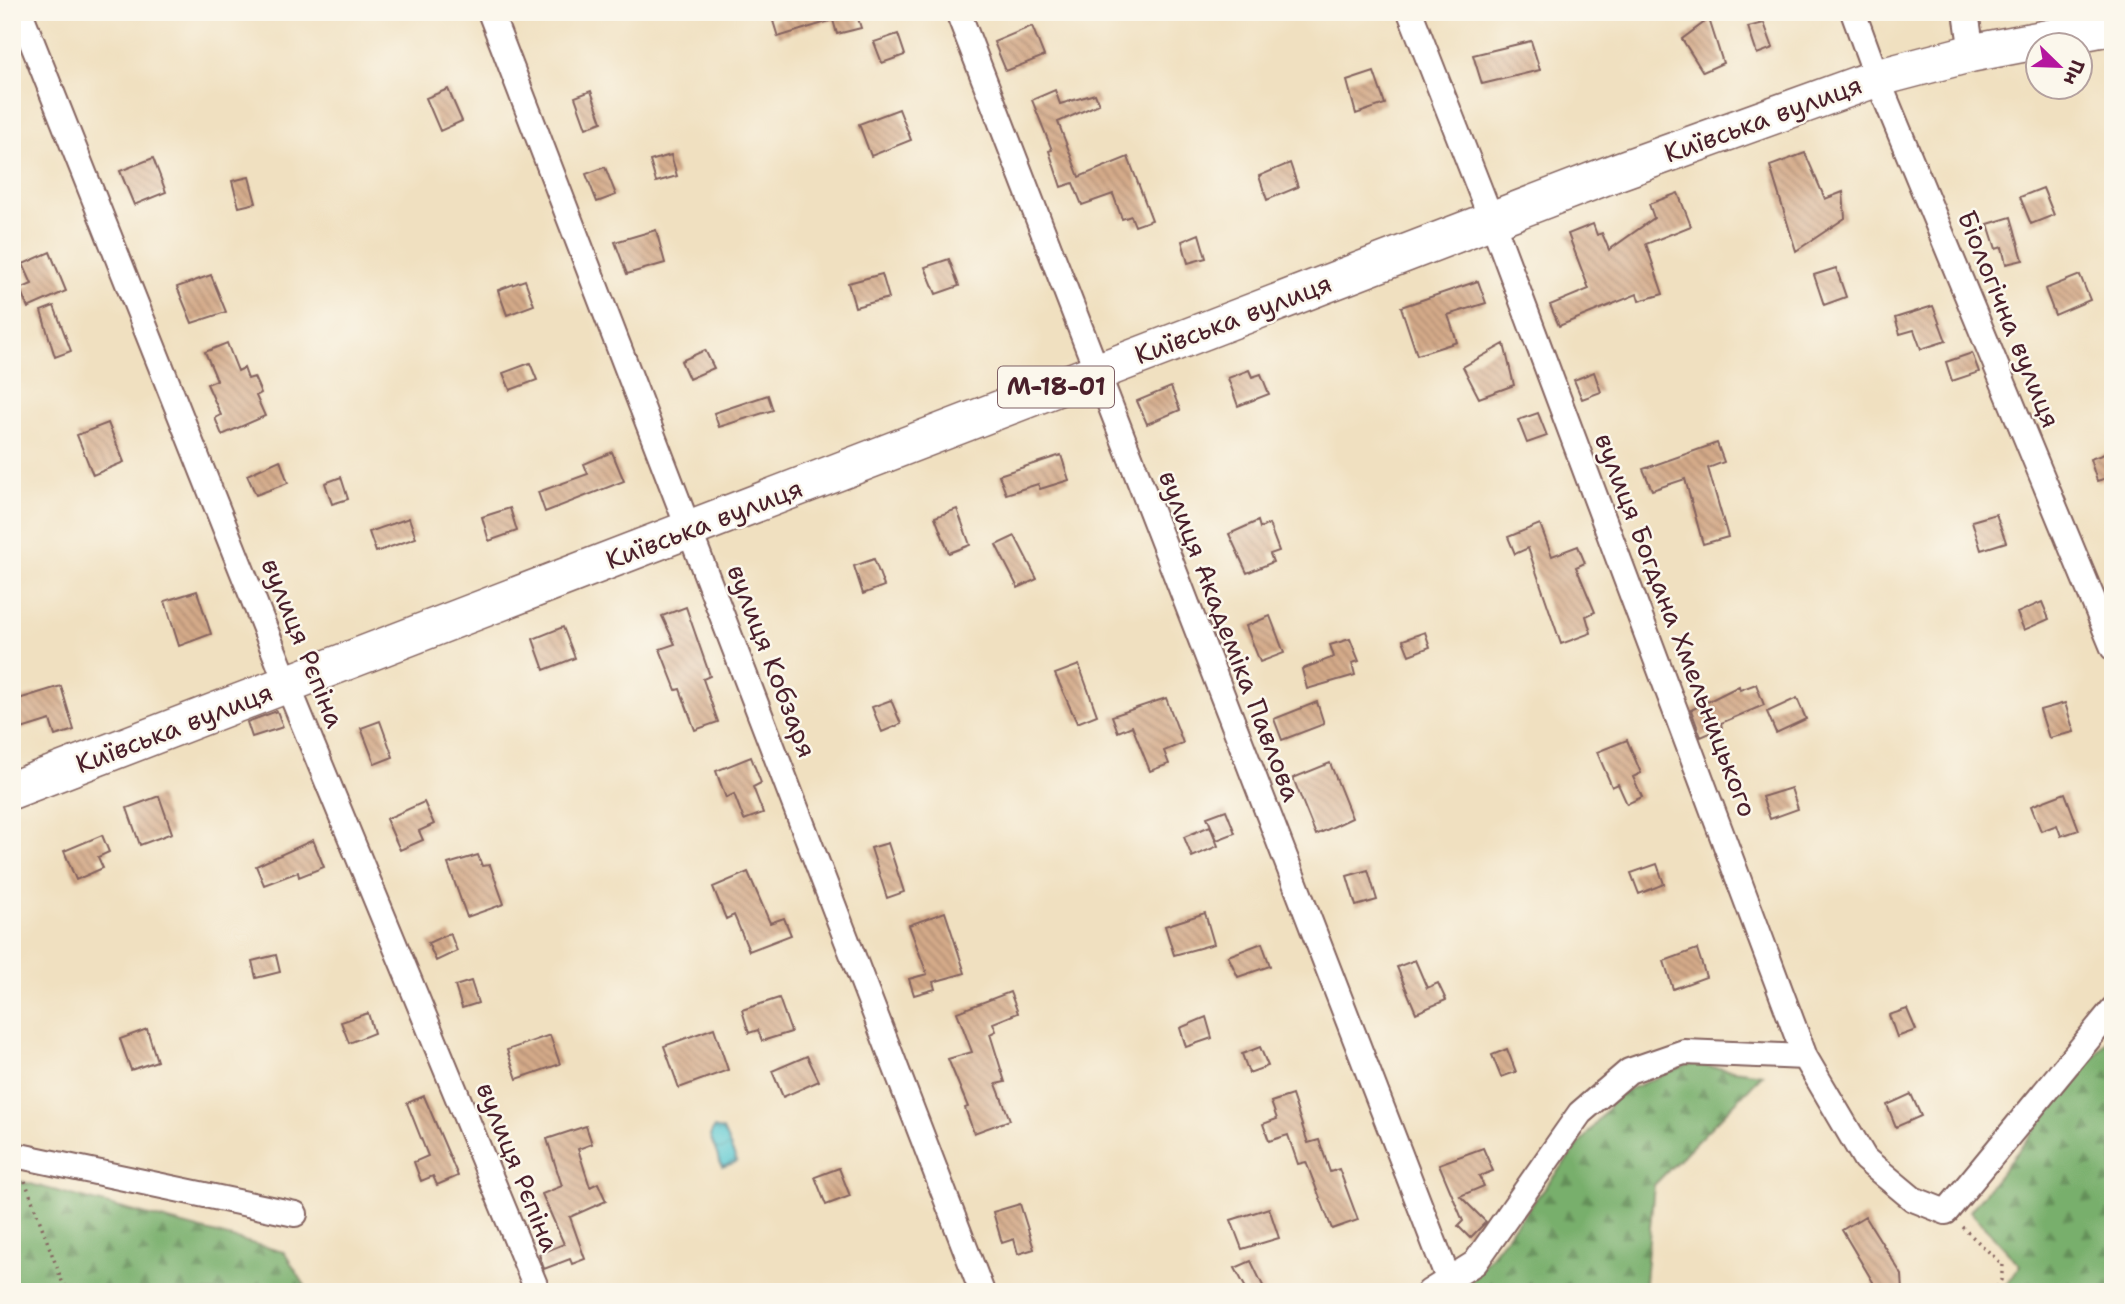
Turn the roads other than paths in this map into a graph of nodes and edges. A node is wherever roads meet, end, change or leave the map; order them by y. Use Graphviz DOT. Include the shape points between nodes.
graph roads {
  1 [pos="20,12"];
  2 [pos="490,12"];
  3 [pos="958,12"];
  4 [pos="1410,12"];
  5 [pos="1853,12"];
  6 [pos="1966,12"];
  7 [pos="2105,22"];
  8 [pos="1972,53"];
  9 [pos="1877,78"];
  10 [pos="1492,221"];
  11 [pos="1095,371"];
  12 [pos="690,530"];
  13 [pos="2113,648"];
  14 [pos="287,684"];
  15 [pos="12,790"];
  16 [pos="2113,1009"];
  17 [pos="1805,1057"];
  18 [pos="14,1153"];
  19 [pos="295,1214"];
  20 [pos="1439,1286"];
  21 [pos="538,1292"];
  22 [pos="982,1292"];
  1 -- 14 [label="street, вулиця Рєпіна"];
  2 -- 12 [label="street, вулиця Кобзаря"];
  3 -- 11 [label="street, вулиця Академіка Павлова"];
  4 -- 10 [label="street, вулиця Богдана Хмельницького"];
  5 -- 9 [label="street, Біологічна вулиця"];
  6 -- 8 [label="street"];
  7 -- 8 [label="highway, Київська вулиця / М-18-01"];
  8 -- 9 [label="highway, Київська вулиця / М-18-01"];
  9 -- 10 [label="highway, Київська вулиця / М-18-01"];
  9 -- 13 [label="street, Біологічна вулиця"];
  10 -- 11 [label="highway, Київська вулиця / М-18-01"];
  10 -- 17 [label="street, вулиця Богдана Хмельницького"];
  11 -- 12 [label="highway, Київська вулиця / М-18-01"];
  11 -- 20 [label="street, вулиця Академіка Павлова"];
  12 -- 14 [label="highway, Київська вулиця / М-18-01"];
  12 -- 22 [label="street, вулиця Кобзаря"];
  14 -- 15 [label="highway, Київська вулиця / М-18-01"];
  14 -- 21 [label="street, вулиця Рєпіна"];
  16 -- 17 [label="street, вулиця Богдана Хмельницького" via="1946,1212 1913,1199 1864,1160"];
  17 -- 20 [label="street" via="1684,1052 1629,1071 1580,1113 1475,1264"];
  18 -- 19 [label="street"];
}
